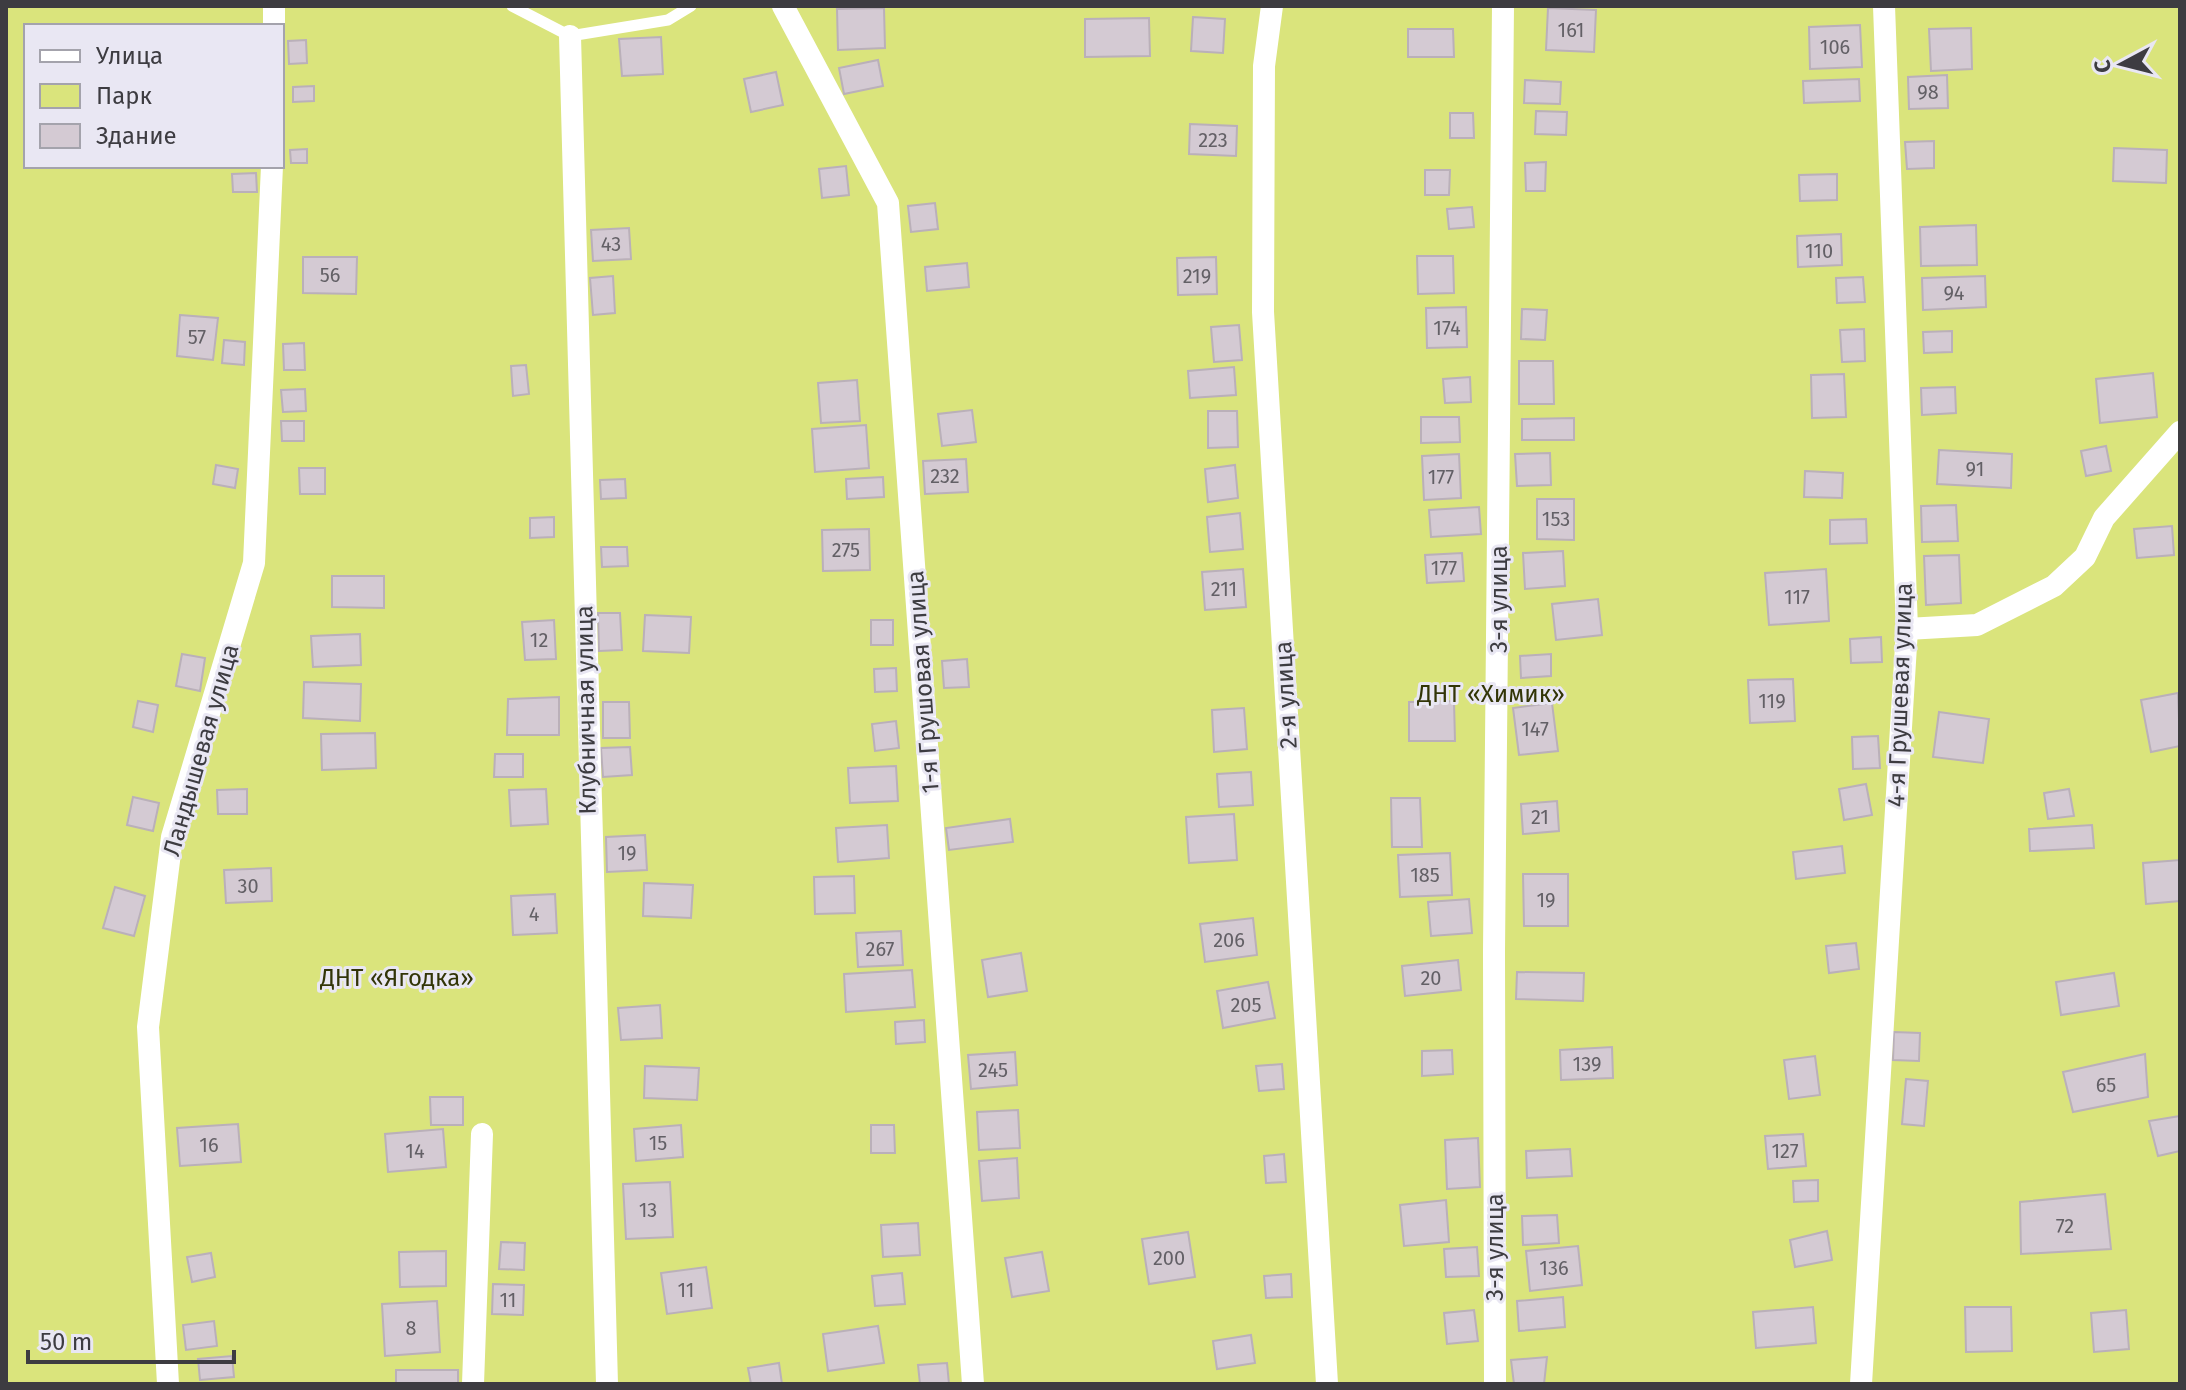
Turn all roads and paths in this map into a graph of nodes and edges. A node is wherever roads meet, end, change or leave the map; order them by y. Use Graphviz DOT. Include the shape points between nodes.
graph roads {
  1 [pos="512,6"];
  2 [pos="691,6"];
  3 [pos="783,6"];
  4 [pos="1272,6"];
  5 [pos="1503,6"];
  6 [pos="1884,6"];
  7 [pos="570,36"];
  8 [pos="272,168"];
  9 [pos="2180,432"];
  10 [pos="1907,629"];
  11 [pos="482,1134"];
  12 [pos="168,1384"];
  13 [pos="473,1384"];
  14 [pos="607,1384"];
  15 [pos="973,1384"];
  16 [pos="1327,1384"];
  17 [pos="1495,1384"];
  18 [pos="1861,1384"];
  1 -- 7 [label="lane"];
  2 -- 7 [label="lane" via="668,20"];
  3 -- 15 [label="street, 1-я Грушовая улица" via="888,203"];
  4 -- 16 [label="street, 2-я улица" via="1264,66 1263,312"];
  5 -- 17 [label="street, 3-я улица"];
  6 -- 10 [label="street, 4-я Грушевая улица"];
  7 -- 14 [label="street, Клубничная улица"];
  8 -- 12 [label="street, Ландышевая улица" via="254,563 172,837 148,1027"];
  9 -- 10 [label="street" via="2104,518 2085,557 2054,586 1977,625"];
  10 -- 18 [label="street, 4-я Грушевая улица"];
  11 -- 13 [label="street"];
}
